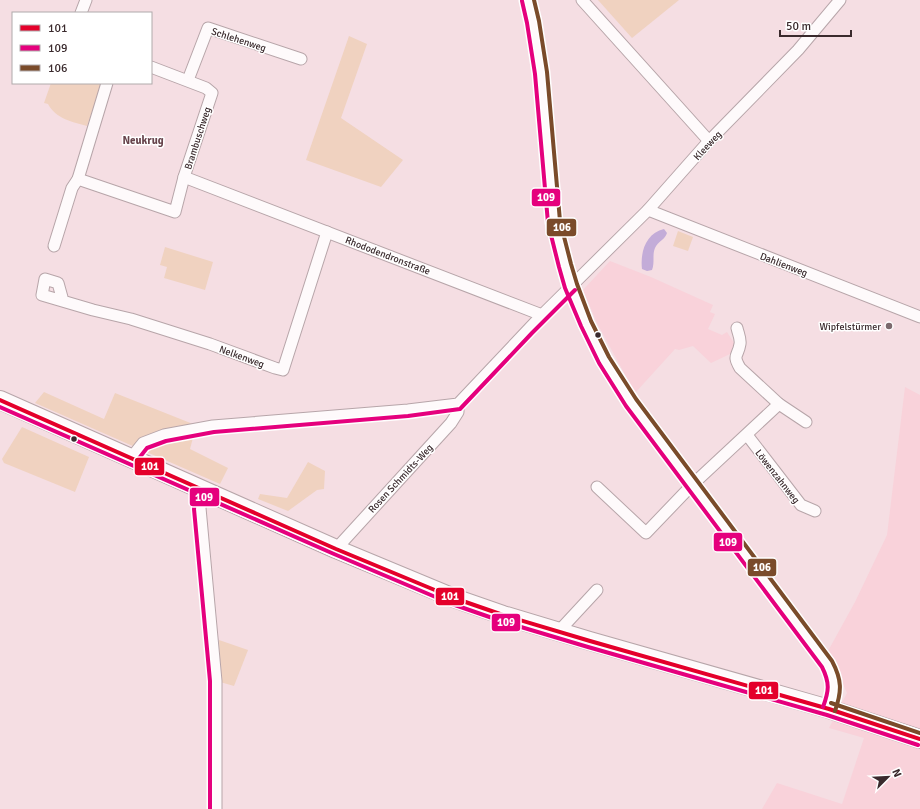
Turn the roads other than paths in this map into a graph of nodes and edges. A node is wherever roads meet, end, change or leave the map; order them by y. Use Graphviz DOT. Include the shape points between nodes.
graph roads {
  1 [pos="86,0"];
  2 [pos="528,0"];
  3 [pos="582,0"];
  4 [pos="840,0"];
  5 [pos="81,12"];
  6 [pos="301,59"];
  7 [pos="152,67"];
  8 [pos="188,80"];
  9 [pos="107,84"];
  10 [pos="709,141"];
  11 [pos="184,177"];
  12 [pos="78,179"];
  13 [pos="233,195"];
  14 [pos="648,210"];
  15 [pos="327,232"];
  16 [pos="54,246"];
  17 [pos="571,286"];
  18 [pos="63,301"];
  19 [pos="542,315"];
  20 [pos="920,317"];
  21 [pos="737,328"];
  22 [pos="0,400"];
  23 [pos="458,404"];
  24 [pos="778,404"];
  25 [pos="806,422"];
  26 [pos="746,435"];
  27 [pos="131,458"];
  28 [pos="692,486"];
  29 [pos="597,487"];
  30 [pos="203,490"];
  31 [pos="815,511"];
  32 [pos="336,549"];
  33 [pos="597,590"];
  34 [pos="559,631"];
  35 [pos="829,710"];
  36 [pos="920,739"];
  37 [pos="216,809"];
  1 -- 5 [label="street"];
  2 -- 17 [label="street" via="541,73 554,222"];
  3 -- 10 [label="street"];
  4 -- 10 [label="street, Kleeweg" via="798,50"];
  6 -- 8 [label="street, Schlehenweg" via="208,28"];
  7 -- 8 [label="street, Brambuschweg"];
  8 -- 11 [label="street, Brambuschweg" via="212,93"];
  9 -- 12 [label="street"];
  10 -- 14 [label="street, Kleeweg"];
  11 -- 12 [label="street, Brambuschweg" via="175,212"];
  11 -- 13 [label="street, Brambuschweg"];
  12 -- 16 [label="street" via="72,188"];
  13 -- 15 [label="street, Rhododendronstraße"];
  14 -- 17 [label="street, Kleeweg"];
  14 -- 20 [label="street, Dahlienweg"];
  15 -- 18 [label="street, Nelkenweg" via="283,370 132,319"];
  15 -- 19 [label="street, Rhododendronstraße"];
  17 -- 19 [label="street, Kleeweg"];
  17 -- 28 [label="street" via="604,360"];
  19 -- 23 [label="street, Kleeweg"];
  21 -- 24 [label="street" via="740,344 736,361 740,368"];
  22 -- 27 [label="main road"];
  23 -- 27 [label="street" via="213,426 164,435 143,443"];
  23 -- 32 [label="street, Rosen Schmidts-Weg" via="458,412 451,423"];
  24 -- 25 [label="street"];
  24 -- 26 [label="street"];
  26 -- 28 [label="street"];
  26 -- 31 [label="street, Löwenzahnweg" via="801,506"];
  27 -- 30 [label="main road"];
  28 -- 29 [label="street" via="646,533"];
  28 -- 35 [label="street" via="827,664 834,676 835,693"];
  30 -- 32 [label="main road"];
  30 -- 37 [label="street" via="200,508 216,681"];
  32 -- 34 [label="main road" via="454,598"];
  33 -- 34 [label="street"];
  34 -- 35 [label="main road"];
  35 -- 36 [label="main road"];
}
